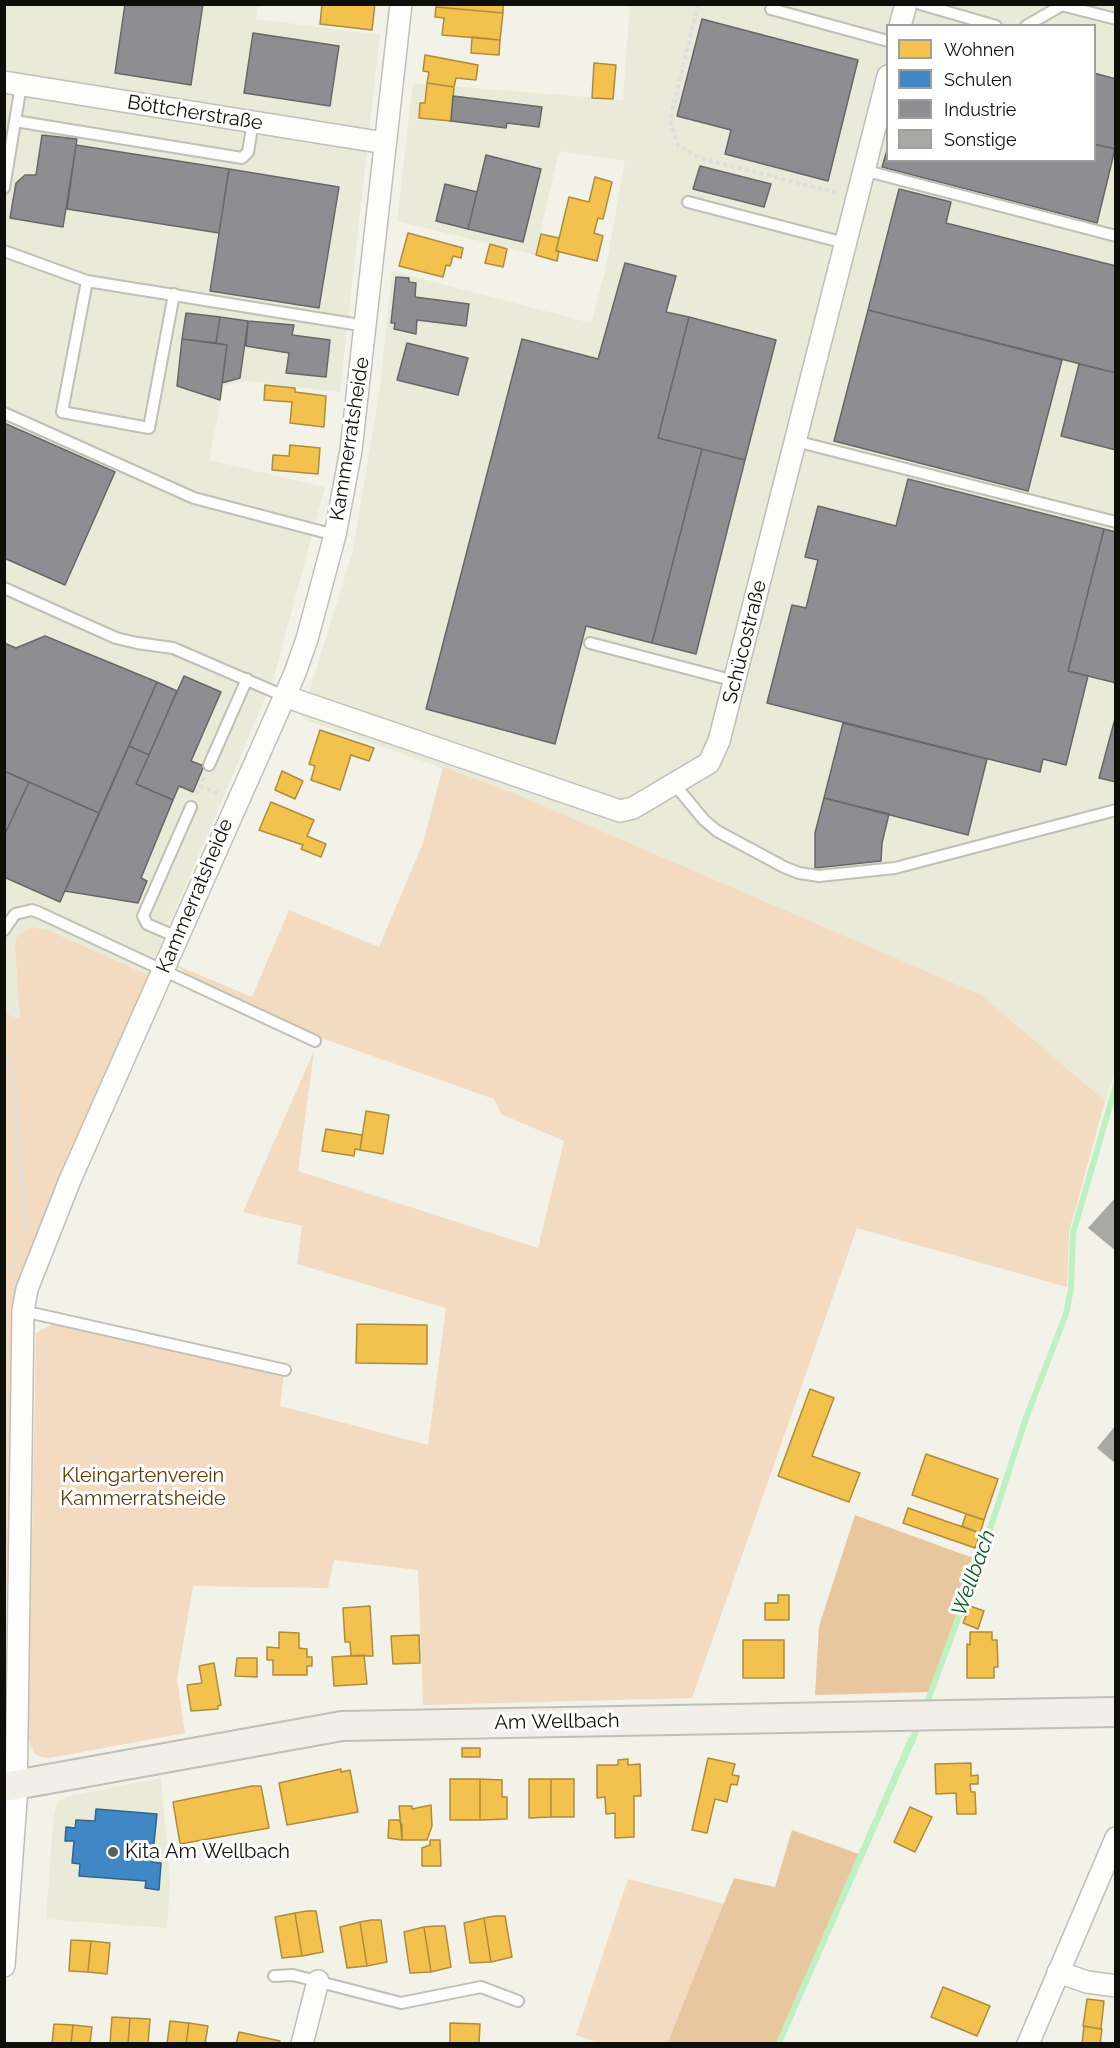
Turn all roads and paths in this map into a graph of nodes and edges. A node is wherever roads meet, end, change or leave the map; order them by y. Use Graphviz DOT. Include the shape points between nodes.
graph roads {
  1 [pos="401,4"];
  2 [pos="698,4"];
  3 [pos="906,4"];
  4 [pos="920,4"];
  5 [pos="1064,5"];
  6 [pos="771,9"];
  7 [pos="1116,19"];
  8 [pos="901,24"];
  9 [pos="989,24"];
  10 [pos="1030,24"];
  11 [pos="886,40"];
  12 [pos="886,83"];
  13 [pos="13,84"];
  14 [pos="15,121"];
  15 [pos="253,122"];
  16 [pos="385,143"];
  17 [pos="863,170"];
  18 [pos="4,188"];
  19 [pos="856,198"];
  20 [pos="688,202"];
  21 [pos="1116,236"];
  22 [pos="845,243"];
  23 [pos="4,251"];
  24 [pos="87,280"];
  25 [pos="174,294"];
  26 [pos="366,326"];
  27 [pos="4,413"];
  28 [pos="795,441"];
  29 [pos="1116,522"];
  30 [pos="335,535"];
  31 [pos="4,588"];
  32 [pos="590,643"];
  33 [pos="247,679"];
  34 [pos="735,681"];
  35 [pos="284,696"];
  36 [pos="209,765"];
  37 [pos="675,785"];
  38 [pos="191,807"];
  39 [pos="1116,810"];
  40 [pos="4,930"];
  41 [pos="177,937"];
  42 [pos="163,969"];
  43 [pos="315,1041"];
  44 [pos="4,1050"];
  45 [pos="34,1269"];
  46 [pos="23,1311"];
  47 [pos="285,1370"];
  48 [pos="1116,1712"];
  49 [pos="11,1786"];
  50 [pos="1116,1838"];
  51 [pos="4,1966"];
  52 [pos="1058,1972"];
  53 [pos="274,1976"];
  54 [pos="318,1981"];
  55 [pos="1116,1986"];
  56 [pos="518,2001"];
  57 [pos="302,2043"];
  58 [pos="1028,2043"];
  1 -- 16 [label="street, Kammerratsheide"];
  2 -- 19 [label="path" via="670,120 678,145 699,158"];
  3 -- 8 [label="street"];
  4 -- 9 [label="lane"];
  5 -- 7 [label="lane"];
  5 -- 10 [label="lane"];
  6 -- 11 [label="lane"];
  12 -- 17 [label="street, Schücostraße"];
  13 -- 14 [label="lane"];
  13 -- 15 [label="street, Böttcherstraße"];
  14 -- 15 [label="lane" via="242,158 248,152"];
  14 -- 18 [label="lane"];
  15 -- 16 [label="street, Böttcherstraße"];
  16 -- 26 [label="street, Kammerratsheide"];
  17 -- 19 [label="street, Schücostraße"];
  17 -- 21 [label="lane"];
  19 -- 22 [label="street, Schücostraße"];
  20 -- 22 [label="lane"];
  22 -- 28 [label="street, Schücostraße"];
  23 -- 24 [label="lane"];
  24 -- 25 [label="lane"];
  24 -- 25 [label="lane" via="62,412 148,428"];
  25 -- 26 [label="lane"];
  26 -- 30 [label="street, Kammerratsheide" via="351,450"];
  27 -- 30 [label="lane" via="194,498"];
  28 -- 29 [label="lane"];
  28 -- 34 [label="street, Schücostraße"];
  30 -- 35 [label="street, Kammerratsheide" via="307,639"];
  31 -- 33 [label="lane" via="116,638 173,648"];
  32 -- 34 [label="lane"];
  33 -- 35 [label="lane"];
  33 -- 36 [label="lane"];
  34 -- 37 [label="street, Schücostraße" via="716,752 708,763"];
  35 -- 37 [label="street, Schücostraße" via="608,809 633,808"];
  35 -- 41 [label="street, Kammerratsheide"];
  36 -- 38 [label="path"];
  37 -- 39 [label="lane" via="717,831 784,867 819,876 895,868"];
  38 -- 41 [label="lane" via="143,916 147,924"];
  40 -- 42 [label="lane" via="15,914 32,910"];
  41 -- 42 [label="street, Kammerratsheide"];
  42 -- 43 [label="lane"];
  42 -- 45 [label="street, Kammerratsheide"];
  44 -- 45 [label="path" via="15,1074 27,1236"];
  45 -- 46 [label="street, Kammerratsheide"];
  46 -- 47 [label="lane"];
  46 -- 49 [label="street, Kammerratsheide"];
  48 -- 49 [label="main road, Am Wellbach" via="335,1726"];
  49 -- 51 [label="street, Kammerratsheide"];
  50 -- 52 [label="street"];
  52 -- 55 [label="street"];
  52 -- 58 [label="street"];
  53 -- 54 [label="lane" via="293,1975"];
  54 -- 56 [label="lane" via="401,2002 481,1987"];
  54 -- 57 [label="street"];
}
